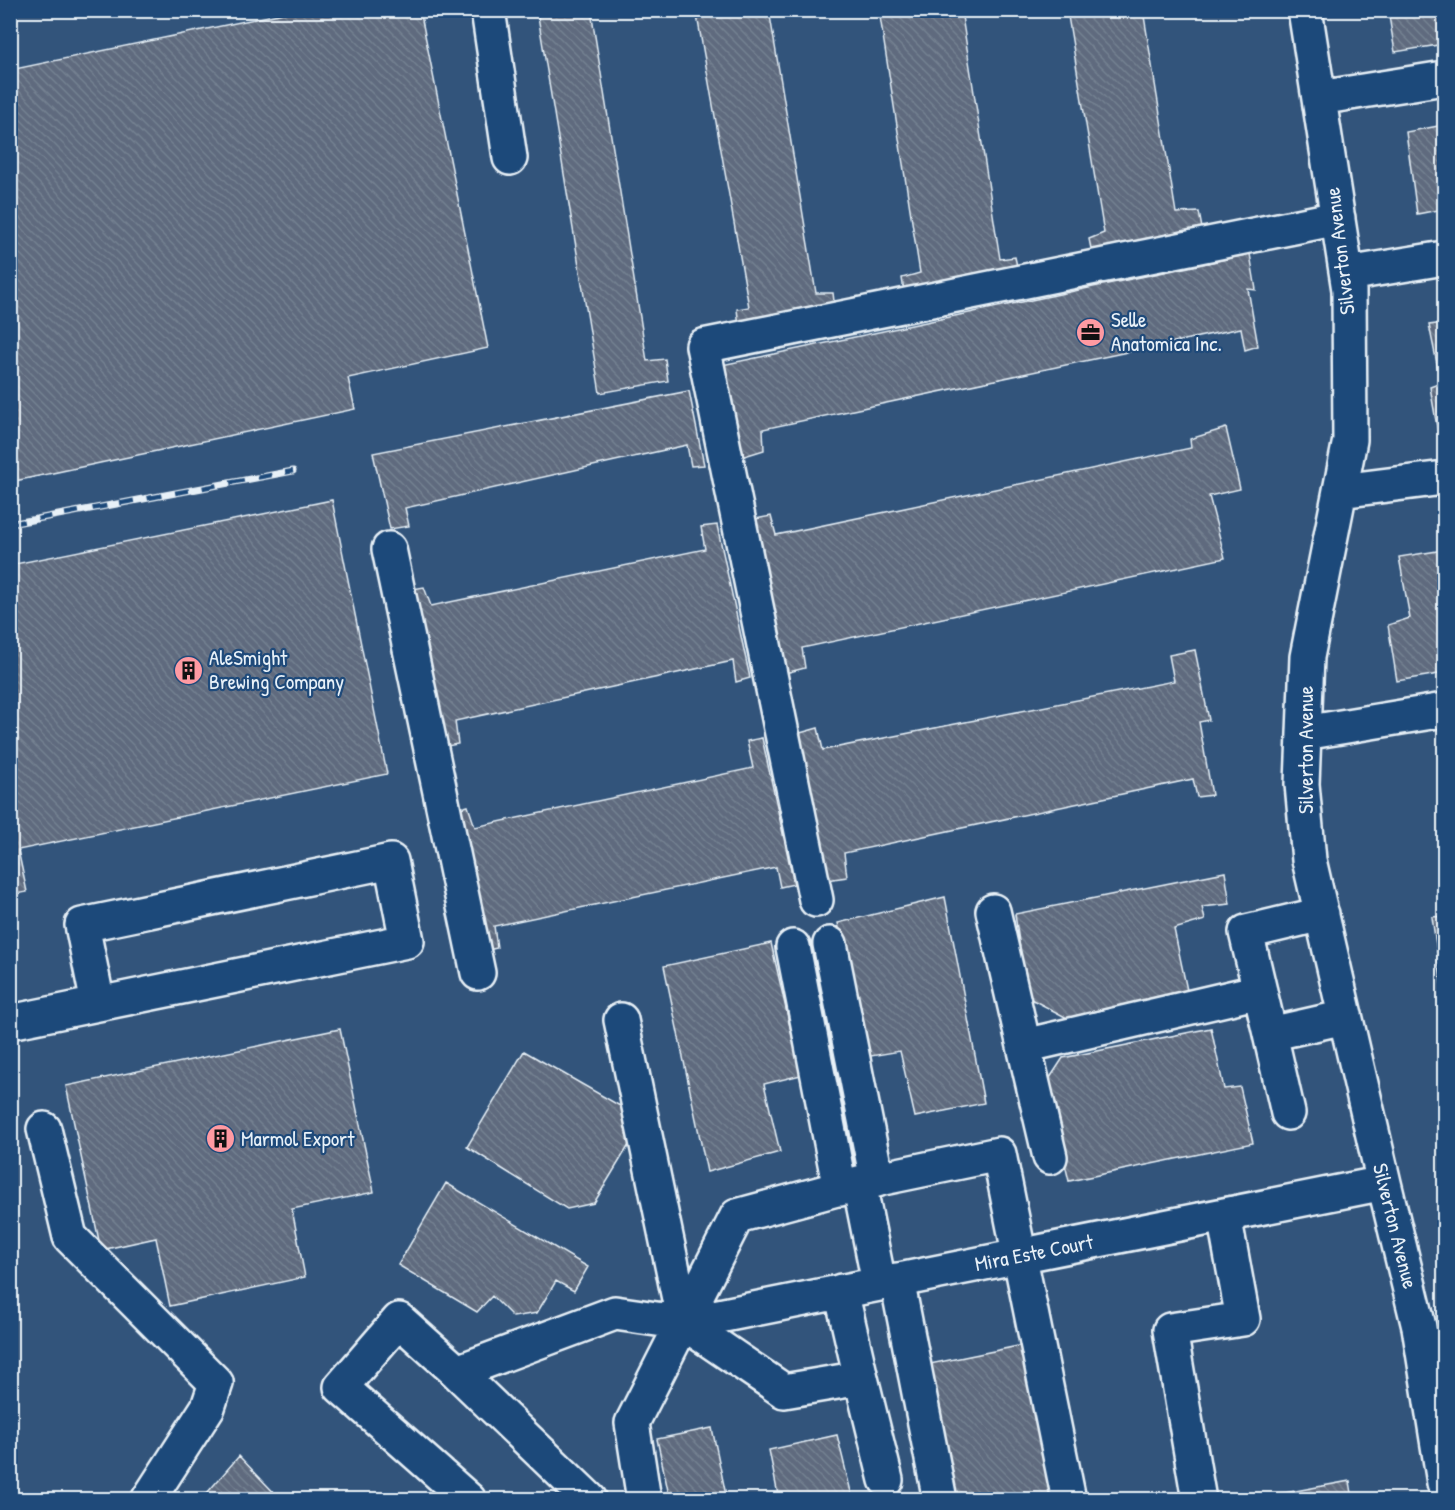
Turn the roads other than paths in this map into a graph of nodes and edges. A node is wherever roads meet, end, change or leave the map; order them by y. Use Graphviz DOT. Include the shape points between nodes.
graph roads {
  1 [pos="488,10"];
  2 [pos="1305,10"];
  3 [pos="1444,78"];
  4 [pos="1319,98"];
  5 [pos="510,158"];
  6 [pos="1338,218"];
  7 [pos="1444,258"];
  8 [pos="1347,274"];
  9 [pos="1444,478"];
  10 [pos="1340,491"];
  11 [pos="389,549"];
  12 [pos="1444,710"];
  13 [pos="1304,733"];
  14 [pos="816,900"];
  15 [pos="993,911"];
  16 [pos="1322,914"];
  17 [pos="830,944"];
  18 [pos="793,947"];
  19 [pos="478,973"];
  20 [pos="1260,991"];
  21 [pos="98,1004"];
  22 [pos="1345,1017"];
  23 [pos="621,1020"];
  24 [pos="10,1022"];
  25 [pos="1270,1034"];
  26 [pos="1024,1046"];
  27 [pos="1288,1113"];
  28 [pos="45,1129"];
  29 [pos="1050,1157"];
  30 [pos="1384,1183"];
  31 [pos="859,1184"];
  32 [pos="1224,1215"];
  33 [pos="1020,1256"];
  34 [pos="888,1282"];
  35 [pos="841,1291"];
  36 [pos="684,1323"];
  37 [pos="457,1372"];
  38 [pos="861,1378"];
  39 [pos="886,1480"];
  40 [pos="1444,1483"];
  41 [pos="156,1496"];
  42 [pos="469,1500"];
  43 [pos="590,1500"];
  44 [pos="644,1500"];
  45 [pos="940,1500"];
  46 [pos="1069,1500"];
  47 [pos="1199,1500"];
  1 -- 5 [label="street"];
  2 -- 4 [label="street, Silverton Avenue"];
  3 -- 4 [label="street"];
  4 -- 6 [label="street, Silverton Avenue"];
  6 -- 8 [label="street, Silverton Avenue"];
  6 -- 14 [label="street" via="704,346"];
  7 -- 8 [label="street"];
  8 -- 10 [label="street, Silverton Avenue" via="1350,440"];
  9 -- 10 [label="street"];
  10 -- 13 [label="street, Silverton Avenue" via="1307,657"];
  11 -- 19 [label="street"];
  12 -- 13 [label="street"];
  13 -- 16 [label="street, Silverton Avenue" via="1302,784 1309,860"];
  15 -- 26 [label="street"];
  16 -- 20 [label="street" via="1246,932"];
  16 -- 22 [label="street, Silverton Avenue"];
  17 -- 31 [label="street"];
  18 -- 31 [label="street"];
  20 -- 25 [label="street"];
  20 -- 26 [label="street"];
  21 -- 21 [label="street" via="407,941 391,861 82,925"];
  21 -- 24 [label="street"];
  22 -- 25 [label="street"];
  22 -- 30 [label="street, Silverton Avenue"];
  23 -- 36 [label="street"];
  25 -- 27 [label="street"];
  26 -- 29 [label="street"];
  28 -- 41 [label="street" via="70,1237 216,1383 208,1407"];
  30 -- 32 [label="street, Mira Este Court"];
  30 -- 40 [label="street, Silverton Avenue" via="1419,1327"];
  31 -- 33 [label="street" via="999,1154"];
  31 -- 34 [label="street"];
  31 -- 36 [label="street" via="737,1216"];
  32 -- 33 [label="street, Mira Este Court"];
  32 -- 47 [label="street" via="1243,1319 1170,1330"];
  33 -- 34 [label="street, Mira Este Court"];
  33 -- 46 [label="street"];
  34 -- 35 [label="street, Mira Este Court"];
  34 -- 45 [label="street"];
  35 -- 36 [label="street, Mira Este Court"];
  35 -- 38 [label="street"];
  36 -- 37 [label="street" via="615,1312"];
  36 -- 38 [label="street" via="784,1391"];
  36 -- 44 [label="street" via="632,1423"];
  37 -- 42 [label="street" via="399,1320 341,1387"];
  37 -- 43 [label="street"];
  38 -- 39 [label="street"];
}
